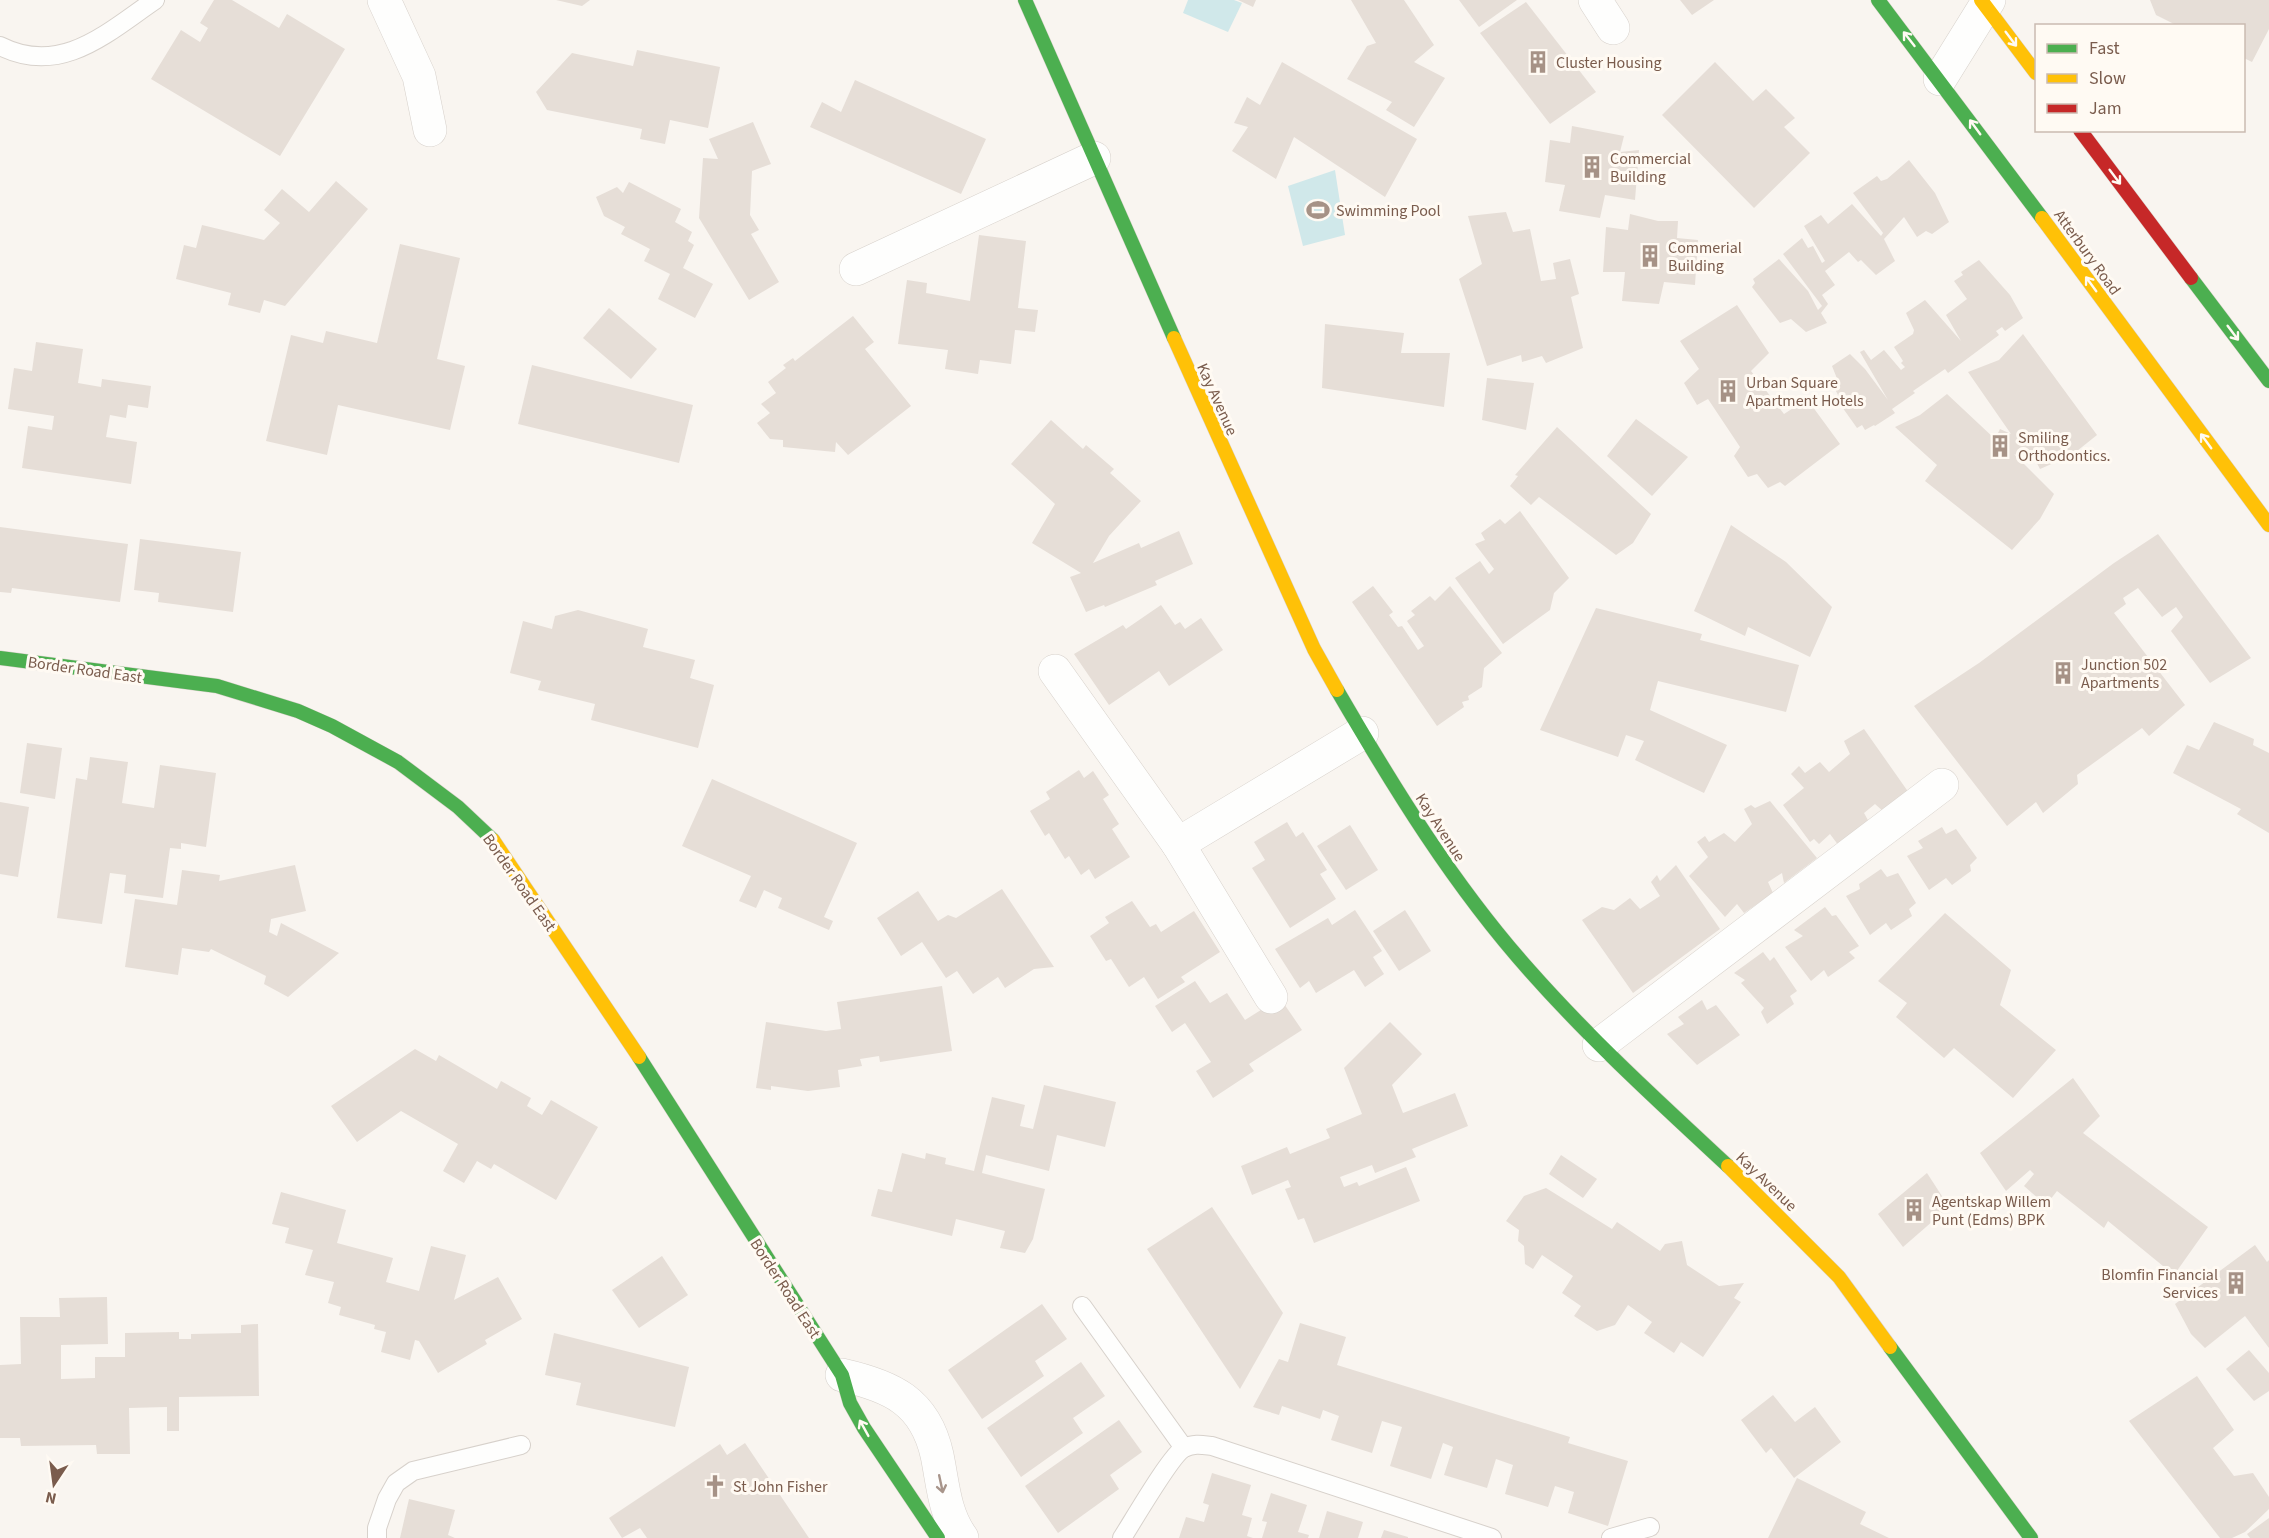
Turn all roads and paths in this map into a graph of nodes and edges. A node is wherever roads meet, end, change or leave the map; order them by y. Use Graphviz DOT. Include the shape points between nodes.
graph roads {
  1 [pos="156,0"];
  2 [pos="384,0"];
  3 [pos="1025,0"];
  4 [pos="1595,0"];
  5 [pos="1878,0"];
  6 [pos="1986,2"];
  7 [pos="1613,28"];
  8 [pos="0,46"];
  9 [pos="2035,70"];
  10 [pos="1940,79"];
  11 [pos="430,130"];
  12 [pos="2082,132"];
  13 [pos="1094,158"];
  14 [pos="856,269"];
  15 [pos="2269,381"];
  16 [pos="2269,525"];
  17 [pos="0,658"];
  18 [pos="1054,671"];
  19 [pos="1362,733"];
  20 [pos="1942,784"];
  21 [pos="1178,844"];
  22 [pos="1271,997"];
  23 [pos="1599,1045"];
  24 [pos="1082,1306"];
  25 [pos="842,1375"];
  26 [pos="521,1445"];
  27 [pos="1184,1448"];
  28 [pos="1650,1527"];
  29 [pos="951,1536"];
  30 [pos="377,1538"];
  31 [pos="1122,1538"];
  32 [pos="1492,1538"];
  33 [pos="1611,1538"];
  34 [pos="2031,1538"];
  1 -- 8 [label="lane" via="87,46 66,55 37,56"];
  2 -- 11 [label="street" via="419,76"];
  3 -- 13 [label="street, Kay Avenue"];
  4 -- 7 [label="street"];
  10 -- 5 [label="street, Atterbury Road, one-way"];
  6 -- 9 [label="street, one-way"];
  6 -- 10 [label="street"];
  16 -- 10 [label="street, Atterbury Road, one-way"];
  12 -- 15 [label="street, one-way"];
  13 -- 14 [label="street"];
  13 -- 19 [label="street, Kay Avenue" via="1309,639"];
  17 -- 25 [label="street, Border Road East" via="224,687 273,702 384,751 466,812 487,831 629,1042"];
  18 -- 21 [label="street"];
  19 -- 21 [label="street"];
  19 -- 23 [label="street, Kay Avenue" via="1458,882 1529,970"];
  20 -- 23 [label="street"];
  21 -- 22 [label="street"];
  23 -- 34 [label="street, Kay Avenue" via="1756,1192 1839,1277"];
  24 -- 27 [label="lane"];
  29 -- 25 [label="street, Border Road East, one-way" via="864,1431 844,1389"];
  25 -- 29 [label="street, Border Road East, one-way" via="897,1394 922,1419 931,1435"];
  26 -- 30 [label="lane" via="413,1471 396,1483 387,1499"];
  27 -- 31 [label="lane" via="1172,1459"];
  27 -- 32 [label="lane" via="1196,1444 1212,1446"];
  28 -- 33 [label="lane"];
}
